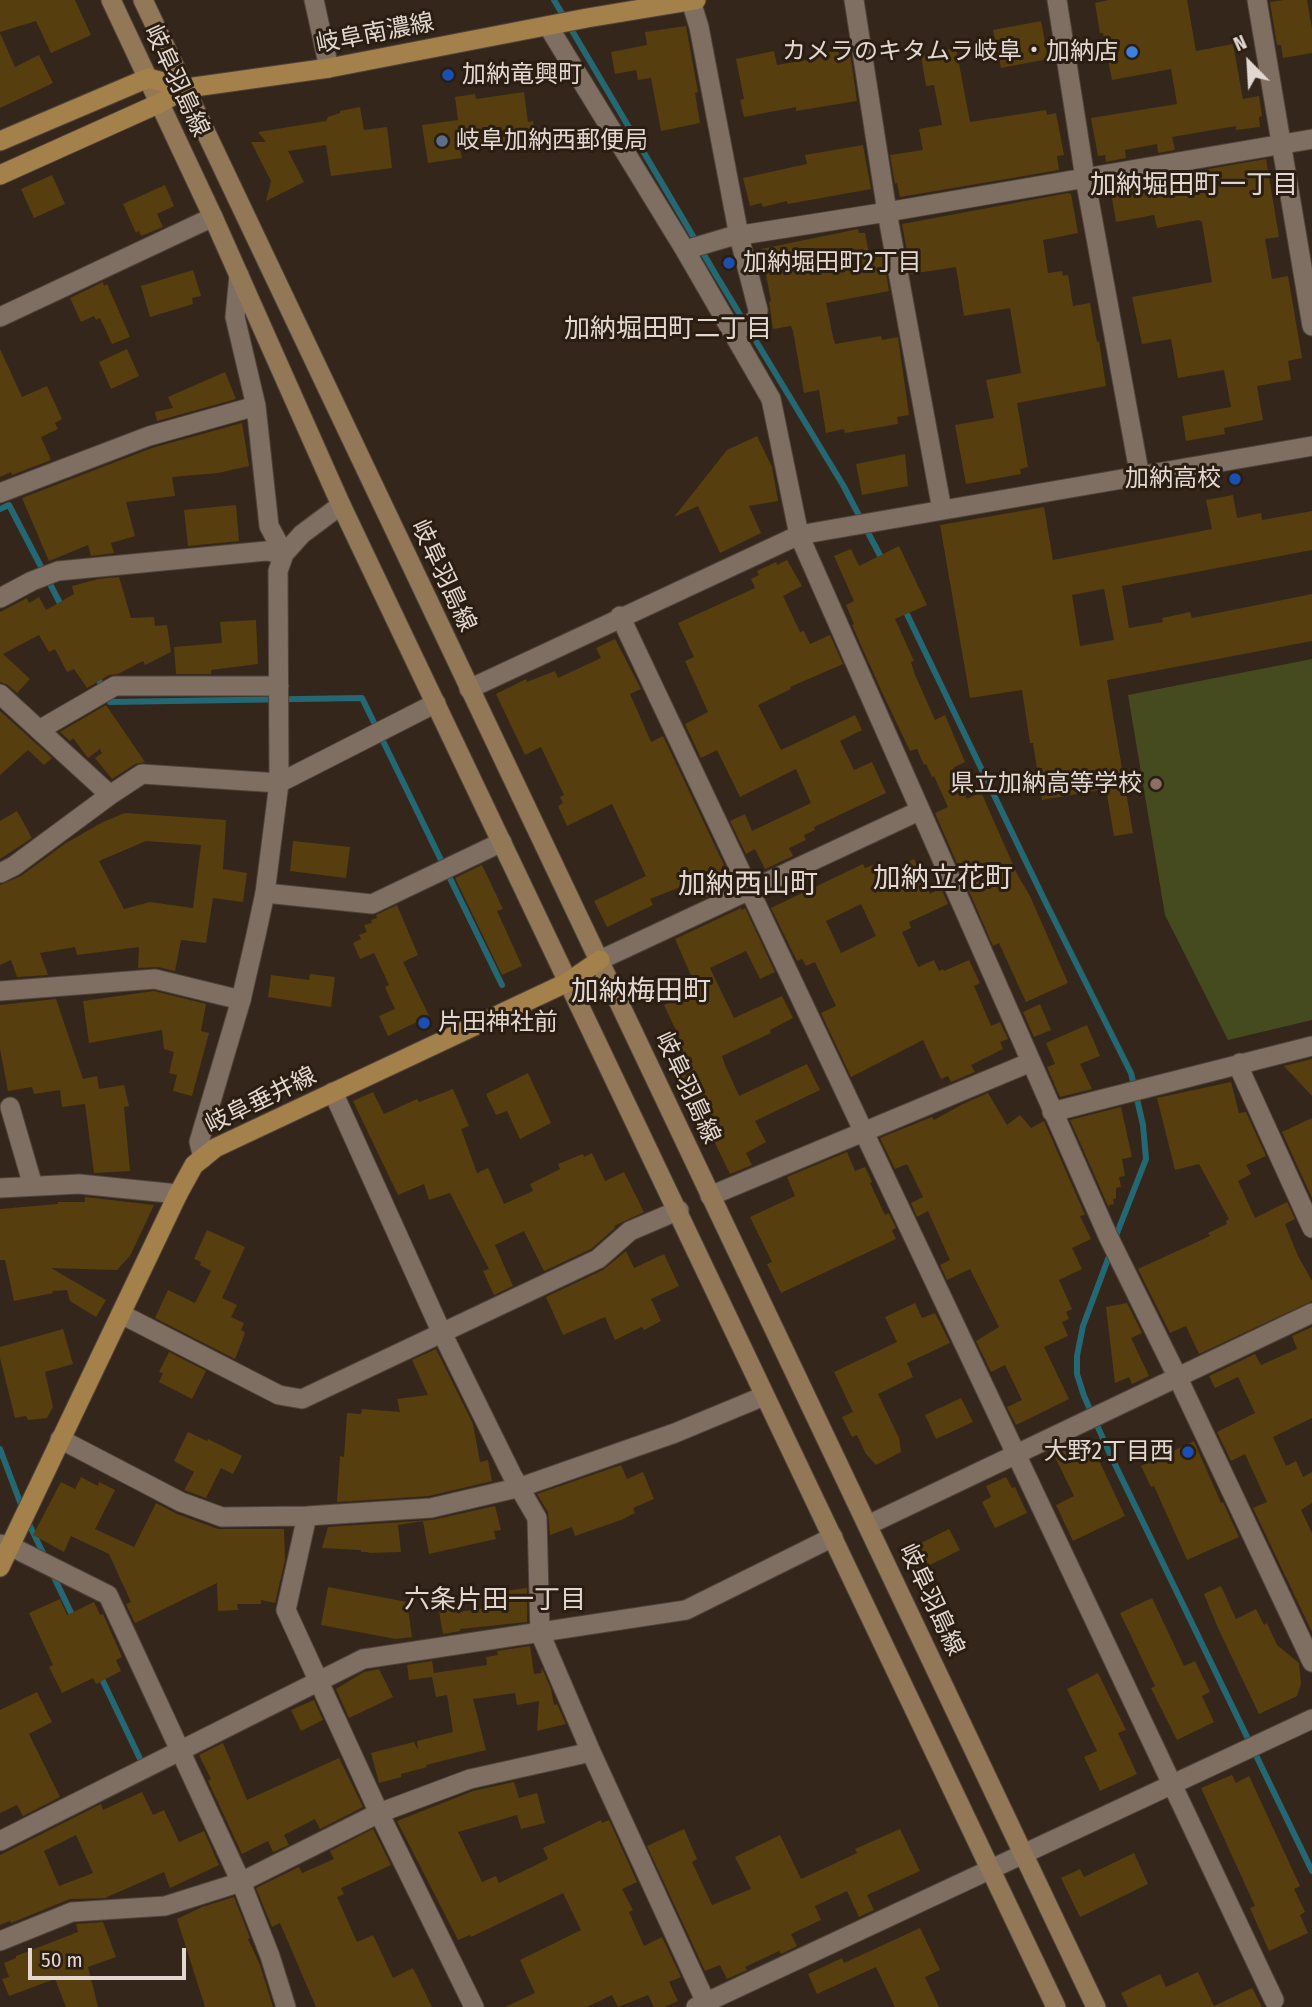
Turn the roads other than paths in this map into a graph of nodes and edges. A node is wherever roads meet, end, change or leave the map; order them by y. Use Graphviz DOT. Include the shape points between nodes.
graph roads {
  1 [pos="111,0"];
  2 [pos="144,0"];
  3 [pos="314,0"];
  4 [pos="692,0"];
  5 [pos="854,0"];
  6 [pos="1057,0"];
  7 [pos="1257,0"];
  8 [pos="548,26"];
  9 [pos="329,68"];
  10 [pos="148,78"];
  11 [pos="187,88"];
  12 [pos="160,103"];
  13 [pos="1312,139"];
  14 [pos="0,141"];
  15 [pos="1282,145"];
  16 [pos="0,176"];
  17 [pos="1085,177"];
  18 [pos="887,212"];
  19 [pos="213,217"];
  20 [pos="739,236"];
  21 [pos="688,248"];
  22 [pos="239,275"];
  23 [pos="0,317"];
  24 [pos="1312,326"];
  25 [pos="744,327"];
  26 [pos="256,407"];
  27 [pos="1312,446"];
  28 [pos="1140,477"];
  29 [pos="0,493"];
  30 [pos="341,505"];
  31 [pos="942,510"];
  32 [pos="799,535"];
  33 [pos="284,554"];
  34 [pos="0,598"];
  35 [pos="620,616"];
  36 [pos="279,686"];
  37 [pos="469,688"];
  38 [pos="0,694"];
  39 [pos="436,703"];
  40 [pos="39,730"];
  41 [pos="279,783"];
  42 [pos="110,795"];
  43 [pos="919,811"];
  44 [pos="502,842"];
  45 [pos="0,873"];
  46 [pos="748,891"];
  47 [pos="265,893"];
  48 [pos="600,960"];
  49 [pos="568,982"];
  50 [pos="0,991"];
  51 [pos="241,1000"];
  52 [pos="1312,1046"];
  53 [pos="1031,1062"];
  54 [pos="1240,1063"];
  55 [pos="333,1092"];
  56 [pos="10,1107"];
  57 [pos="1052,1112"];
  58 [pos="864,1132"];
  59 [pos="203,1158"];
  60 [pos="33,1186"];
  61 [pos="0,1188"];
  62 [pos="178,1194"];
  63 [pos="710,1196"];
  64 [pos="679,1210"];
  65 [pos="1312,1228"];
  66 [pos="1312,1313"];
  67 [pos="121,1314"];
  68 [pos="441,1331"];
  69 [pos="1177,1376"];
  70 [pos="764,1396"];
  71 [pos="60,1439"];
  72 [pos="1018,1455"];
  73 [pos="521,1487"];
  74 [pos="307,1516"];
  75 [pos="868,1525"];
  76 [pos="833,1537"];
  77 [pos="5,1545"];
  78 [pos="0,1567"];
  79 [pos="540,1633"];
  80 [pos="1312,1662"];
  81 [pos="318,1682"];
  82 [pos="1312,1719"];
  83 [pos="181,1750"];
  84 [pos="591,1752"];
  85 [pos="1173,1784"];
  86 [pos="379,1813"];
  87 [pos="0,1841"];
  88 [pos="1023,1852"];
  89 [pos="991,1868"];
  90 [pos="241,1882"];
  91 [pos="0,1941"];
  92 [pos="1275,2000"];
  93 [pos="704,2006"];
  94 [pos="286,2007"];
  95 [pos="474,2007"];
  96 [pos="1056,2007"];
  97 [pos="1096,2007"];
  1 -- 10 [label="main road, 岐阜羽島線"];
  2 -- 11 [label="main road, 岐阜羽島線"];
  3 -- 9 [label="street"];
  4 -- 8 [label="main road, 岐阜南濃線"];
  4 -- 20 [label="street"];
  5 -- 18 [label="street"];
  6 -- 17 [label="street"];
  7 -- 15 [label="street"];
  8 -- 9 [label="main road, 岐阜南濃線"];
  8 -- 21 [label="street"];
  9 -- 11 [label="main road, 岐阜南濃線"];
  10 -- 11 [label="main road, 岐阜南濃線"];
  10 -- 12 [label="main road, 岐阜羽島線"];
  10 -- 14 [label="main road"];
  11 -- 12 [label="main road, 岐阜南濃線"];
  11 -- 37 [label="main road, 岐阜羽島線"];
  12 -- 16 [label="main road, 岐阜南濃線"];
  12 -- 19 [label="main road, 岐阜羽島線"];
  13 -- 15 [label="street"];
  15 -- 17 [label="street"];
  15 -- 24 [label="street"];
  17 -- 18 [label="street"];
  17 -- 28 [label="street"];
  18 -- 20 [label="street"];
  18 -- 31 [label="street"];
  19 -- 22 [label="main road, 岐阜羽島線"];
  19 -- 23 [label="street"];
  20 -- 21 [label="street"];
  20 -- 25 [label="street" via="758,310"];
  21 -- 25 [label="street"];
  22 -- 26 [label="street" via="235,317"];
  22 -- 30 [label="main road, 岐阜羽島線"];
  25 -- 32 [label="street" via="771,399"];
  26 -- 29 [label="street" via="149,436"];
  26 -- 33 [label="street" via="269,526"];
  27 -- 28 [label="street"];
  28 -- 31 [label="street"];
  30 -- 33 [label="street"];
  30 -- 39 [label="main road, 岐阜羽島線"];
  31 -- 32 [label="street"];
  32 -- 35 [label="street"];
  32 -- 43 [label="street"];
  33 -- 34 [label="street" via="265,551 58,571"];
  33 -- 36 [label="street" via="278,570"];
  35 -- 37 [label="street"];
  35 -- 46 [label="street"];
  36 -- 40 [label="street" via="114,686"];
  36 -- 41 [label="street"];
  37 -- 48 [label="main road, 岐阜羽島線"];
  38 -- 40 [label="street"];
  39 -- 41 [label="street"];
  39 -- 44 [label="main road, 岐阜羽島線"];
  40 -- 42 [label="street"];
  41 -- 42 [label="street" via="142,774"];
  41 -- 47 [label="street"];
  42 -- 45 [label="street"];
  43 -- 46 [label="street"];
  43 -- 53 [label="street"];
  44 -- 47 [label="street" via="372,904"];
  44 -- 49 [label="main road, 岐阜羽島線"];
  46 -- 48 [label="street"];
  46 -- 58 [label="street"];
  47 -- 51 [label="street"];
  48 -- 49 [label="main road, 岐阜垂井線"];
  48 -- 63 [label="main road, 岐阜羽島線"];
  49 -- 55 [label="main road, 岐阜垂井線"];
  49 -- 64 [label="main road, 岐阜羽島線"];
  50 -- 51 [label="street" via="155,979"];
  51 -- 59 [label="street" via="199,1142"];
  52 -- 54 [label="street"];
  53 -- 57 [label="street"];
  53 -- 58 [label="street"];
  54 -- 57 [label="street"];
  54 -- 65 [label="street"];
  55 -- 59 [label="main road, 岐阜垂井線"];
  55 -- 68 [label="street"];
  56 -- 60 [label="street"];
  57 -- 69 [label="street"];
  58 -- 63 [label="street"];
  58 -- 72 [label="street"];
  59 -- 62 [label="main road, 岐阜垂井線"];
  60 -- 61 [label="street"];
  60 -- 62 [label="street" via="79,1184"];
  62 -- 67 [label="main road, 岐阜垂井線"];
  63 -- 75 [label="main road, 岐阜羽島線"];
  64 -- 68 [label="street" via="631,1231 598,1259"];
  64 -- 70 [label="main road, 岐阜羽島線"];
  66 -- 69 [label="street"];
  67 -- 68 [label="street" via="279,1395 302,1399"];
  67 -- 71 [label="main road, 岐阜垂井線"];
  68 -- 73 [label="street"];
  69 -- 72 [label="street"];
  69 -- 80 [label="street"];
  70 -- 73 [label="street"];
  70 -- 76 [label="main road, 岐阜羽島線"];
  71 -- 74 [label="street" via="181,1502 222,1517"];
  71 -- 77 [label="main road, 岐阜垂井線"];
  72 -- 75 [label="street"];
  72 -- 85 [label="street"];
  73 -- 74 [label="street" via="431,1508"];
  73 -- 79 [label="street" via="537,1518"];
  74 -- 81 [label="street" via="286,1610"];
  75 -- 88 [label="main road, 岐阜羽島線"];
  76 -- 79 [label="street" via="686,1610"];
  76 -- 89 [label="main road, 岐阜羽島線"];
  77 -- 78 [label="main road, 岐阜垂井線"];
  77 -- 83 [label="street" via="108,1595"];
  79 -- 81 [label="street" via="363,1659"];
  79 -- 84 [label="street"];
  81 -- 83 [label="street"];
  81 -- 86 [label="street"];
  82 -- 85 [label="street"];
  83 -- 87 [label="street"];
  83 -- 90 [label="street"];
  84 -- 86 [label="street" via="470,1779"];
  84 -- 93 [label="street"];
  85 -- 88 [label="street"];
  85 -- 92 [label="street"];
  86 -- 90 [label="street"];
  86 -- 95 [label="street"];
  88 -- 89 [label="street"];
  88 -- 97 [label="main road, 岐阜羽島線"];
  89 -- 93 [label="street"];
  89 -- 96 [label="main road, 岐阜羽島線"];
  90 -- 91 [label="street" via="165,1906 72,1912"];
  90 -- 94 [label="street"];
}
